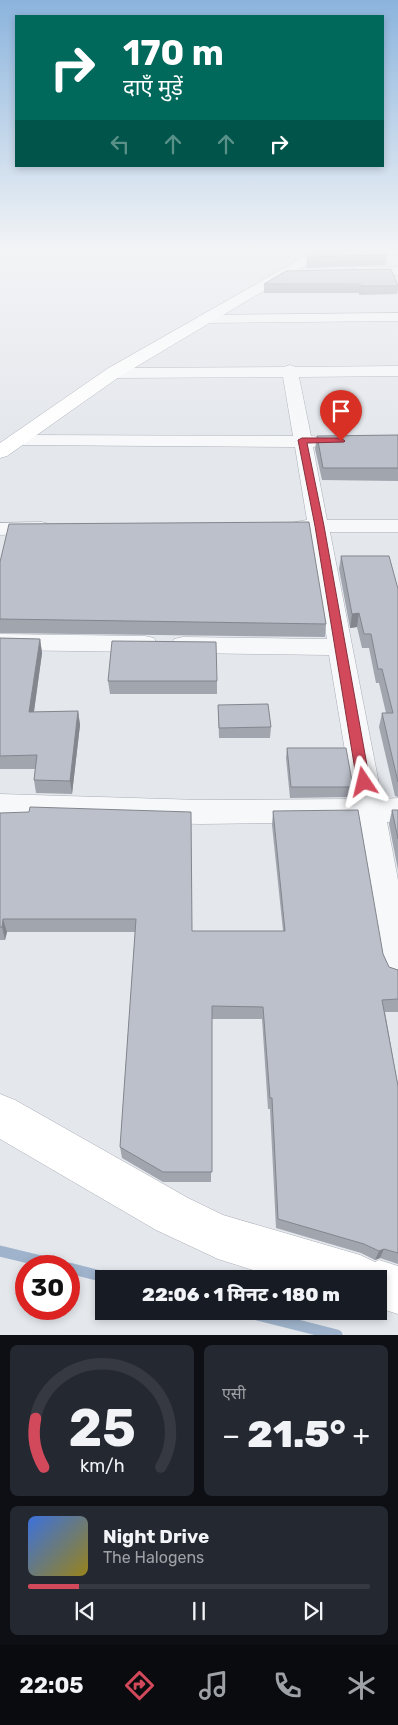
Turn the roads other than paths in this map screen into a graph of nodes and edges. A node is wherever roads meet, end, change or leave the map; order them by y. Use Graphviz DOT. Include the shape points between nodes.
graph roads {
  1 [pos="216,312"];
  2 [pos="398,316"];
  3 [pos="204,319"];
  4 [pos="290,370"];
  5 [pos="398,371"];
  6 [pos="113,372"];
  7 [pos="16,440"];
  8 [pos="302,440"];
  9 [pos="331,440"];
  10 [pos="0,452"];
  11 [pos="280,526"];
  12 [pos="320,526"];
  13 [pos="398,526"];
  14 [pos="60,528"];
  15 [pos="0,529"];
  16 [pos="0,642"];
  17 [pos="340,647"];
  18 [pos="0,806"];
  19 [pos="369,810"];
  20 [pos="398,810"];
  21 [pos="398,966"];
  22 [pos="0,1114"];
  23 [pos="330,1270"];
  1 -- 3 [label="street"];
  2 -- 3 [label="street"];
  3 -- 6 [label="street"];
  4 -- 5 [label="street"];
  4 -- 6 [label="street"];
  4 -- 8 [label="street"];
  6 -- 7 [label="street"];
  7 -- 8 [label="street"];
  7 -- 10 [label="street"];
  8 -- 9 [label="street"];
  8 -- 12 [label="street"];
  11 -- 12 [label="street"];
  12 -- 13 [label="street"];
  12 -- 17 [label="street"];
  14 -- 15 [label="street"];
  16 -- 17 [label="street"];
  17 -- 19 [label="street"];
  18 -- 19 [label="street" via="200,812"];
  19 -- 20 [label="street"];
  19 -- 21 [label="street"];
  22 -- 23 [label="street" via="172,1214 218,1236"];
}
